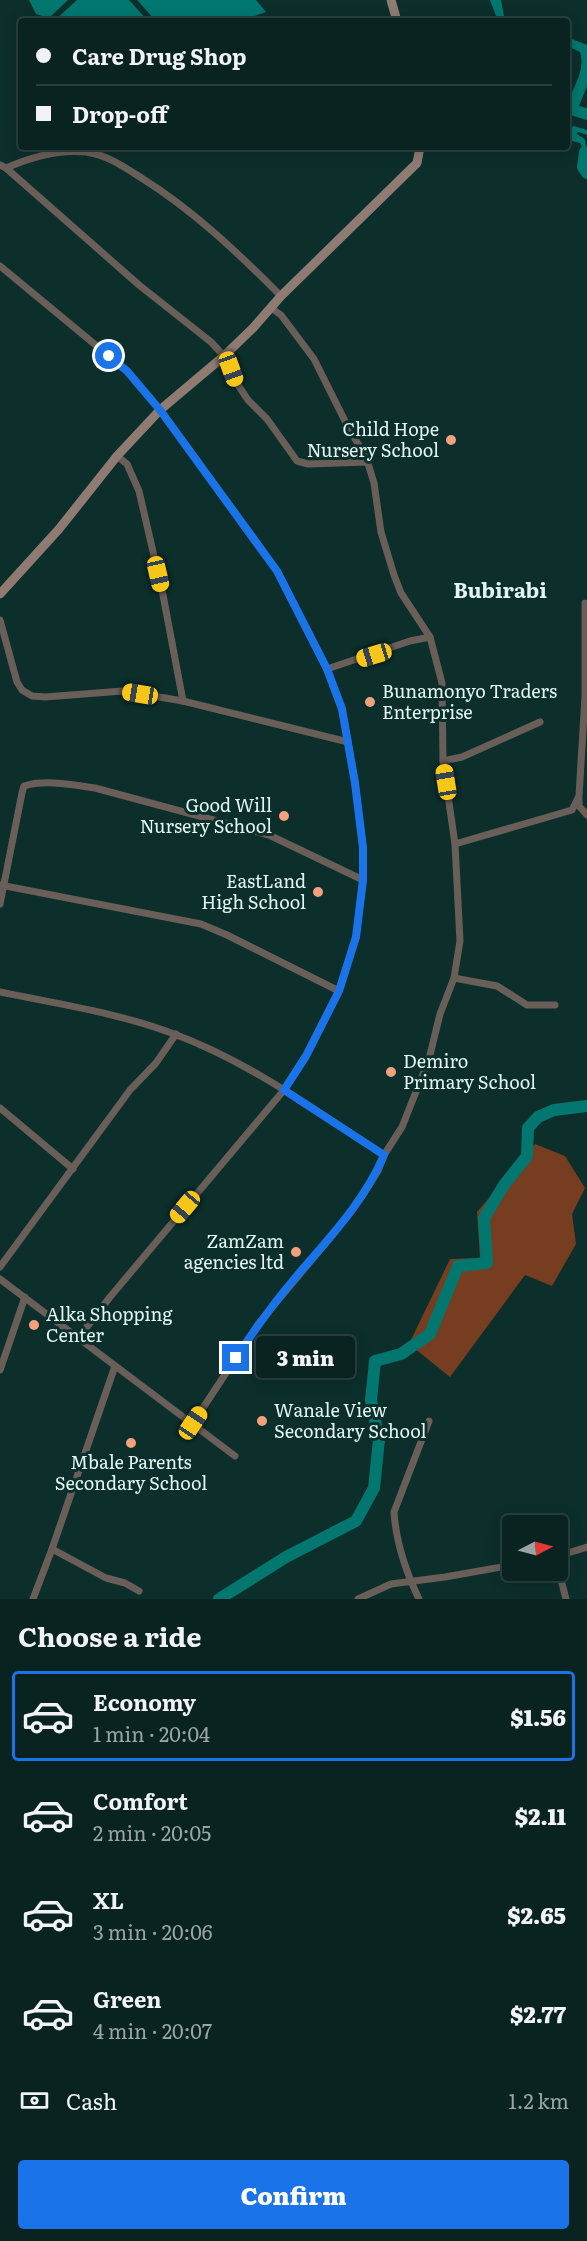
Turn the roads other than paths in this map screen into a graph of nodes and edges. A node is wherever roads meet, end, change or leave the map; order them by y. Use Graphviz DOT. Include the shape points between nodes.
graph roads {
  1 [pos="391,0"];
  2 [pos="396,18"];
  3 [pos="419,150"];
  4 [pos="3,167"];
  5 [pos="0,266"];
  6 [pos="281,296"];
  7 [pos="271,308"];
  8 [pos="224,356"];
  9 [pos="160,410"];
  10 [pos="117,456"];
  11 [pos="368,462"];
  12 [pos="0,594"];
  13 [pos="585,603"];
  14 [pos="586,617"];
  15 [pos="0,620"];
  16 [pos="430,637"];
  17 [pos="327,669"];
  18 [pos="183,701"];
  19 [pos="540,722"];
  20 [pos="348,741"];
  21 [pos="443,761"];
  22 [pos="579,796"];
  23 [pos="587,814"];
  24 [pos="456,844"];
  25 [pos="363,880"];
  26 [pos="2,885"];
  27 [pos="0,904"];
  28 [pos="454,978"];
  29 [pos="339,991"];
  30 [pos="0,992"];
  31 [pos="555,1005"];
  32 [pos="176,1034"];
  33 [pos="284,1090"];
  34 [pos="0,1108"];
  35 [pos="384,1155"];
  36 [pos="73,1169"];
  37 [pos="0,1267"];
  38 [pos="0,1280"];
  39 [pos="26,1297"];
  40 [pos="79,1337"];
  41 [pos="115,1365"];
  42 [pos="0,1370"];
  43 [pos="429,1421"];
  44 [pos="193,1423"];
  45 [pos="235,1456"];
  46 [pos="587,1547"];
  47 [pos="52,1549"];
  48 [pos="568,1553"];
  49 [pos="502,1567"];
  50 [pos="410,1580"];
  51 [pos="561,1581"];
  52 [pos="139,1591"];
  53 [pos="33,1599"];
  54 [pos="358,1599"];
  55 [pos="419,1599"];
  56 [pos="566,1599"];
  1 -- 2 [label="street"];
  3 -- 6 [label="street" via="417,163"];
  4 -- 6 [label="street" via="44,154 87,152 111,158 194,214"];
  4 -- 8 [label="street"];
  5 -- 9 [label="street" via="127,371"];
  6 -- 7 [label="street"];
  7 -- 8 [label="street"];
  7 -- 11 [label="street" via="281,315 314,359"];
  8 -- 9 [label="street"];
  8 -- 11 [label="street" via="248,400 297,461"];
  9 -- 10 [label="street"];
  9 -- 17 [label="street" via="277,571"];
  10 -- 12 [label="street"];
  10 -- 18 [label="street" via="127,464 139,491"];
  11 -- 16 [label="street" via="381,532 394,575"];
  13 -- 14 [label="street"];
  14 -- 22 [label="street"];
  15 -- 18 [label="street" via="17,682 32,696 123,691"];
  16 -- 17 [label="street"];
  16 -- 21 [label="street" via="442,683"];
  17 -- 20 [label="street" via="342,709"];
  18 -- 20 [label="street"];
  19 -- 21 [label="street" via="462,757"];
  20 -- 25 [label="street" via="363,848"];
  21 -- 24 [label="street"];
  22 -- 23 [label="street" via="579,806"];
  22 -- 24 [label="street" via="572,810"];
  24 -- 28 [label="street" via="460,941"];
  25 -- 26 [label="street" via="268,835 95,788 31,784 24,786"];
  25 -- 29 [label="street" via="356,937"];
  26 -- 27 [label="street"];
  26 -- 29 [label="street" via="201,924"];
  28 -- 31 [label="street" via="497,986 527,1005"];
  28 -- 35 [label="street" via="429,1059 402,1127"];
  29 -- 33 [label="street"];
  30 -- 32 [label="street"];
  32 -- 33 [label="street"];
  32 -- 36 [label="street"];
  33 -- 35 [label="street"];
  33 -- 40 [label="street"];
  34 -- 36 [label="street"];
  35 -- 44 [label="street" via="363,1195 259,1323"];
  36 -- 37 [label="street"];
  38 -- 39 [label="street"];
  39 -- 40 [label="street"];
  39 -- 42 [label="street"];
  40 -- 41 [label="street"];
  41 -- 44 [label="street"];
  41 -- 47 [label="street"];
  43 -- 50 [label="street" via="394,1512"];
  44 -- 45 [label="street"];
  46 -- 48 [label="street"];
  47 -- 52 [label="street"];
  47 -- 53 [label="street"];
  49 -- 50 [label="street"];
  50 -- 54 [label="street"];
  50 -- 55 [label="street"];
  51 -- 56 [label="street"];
}
